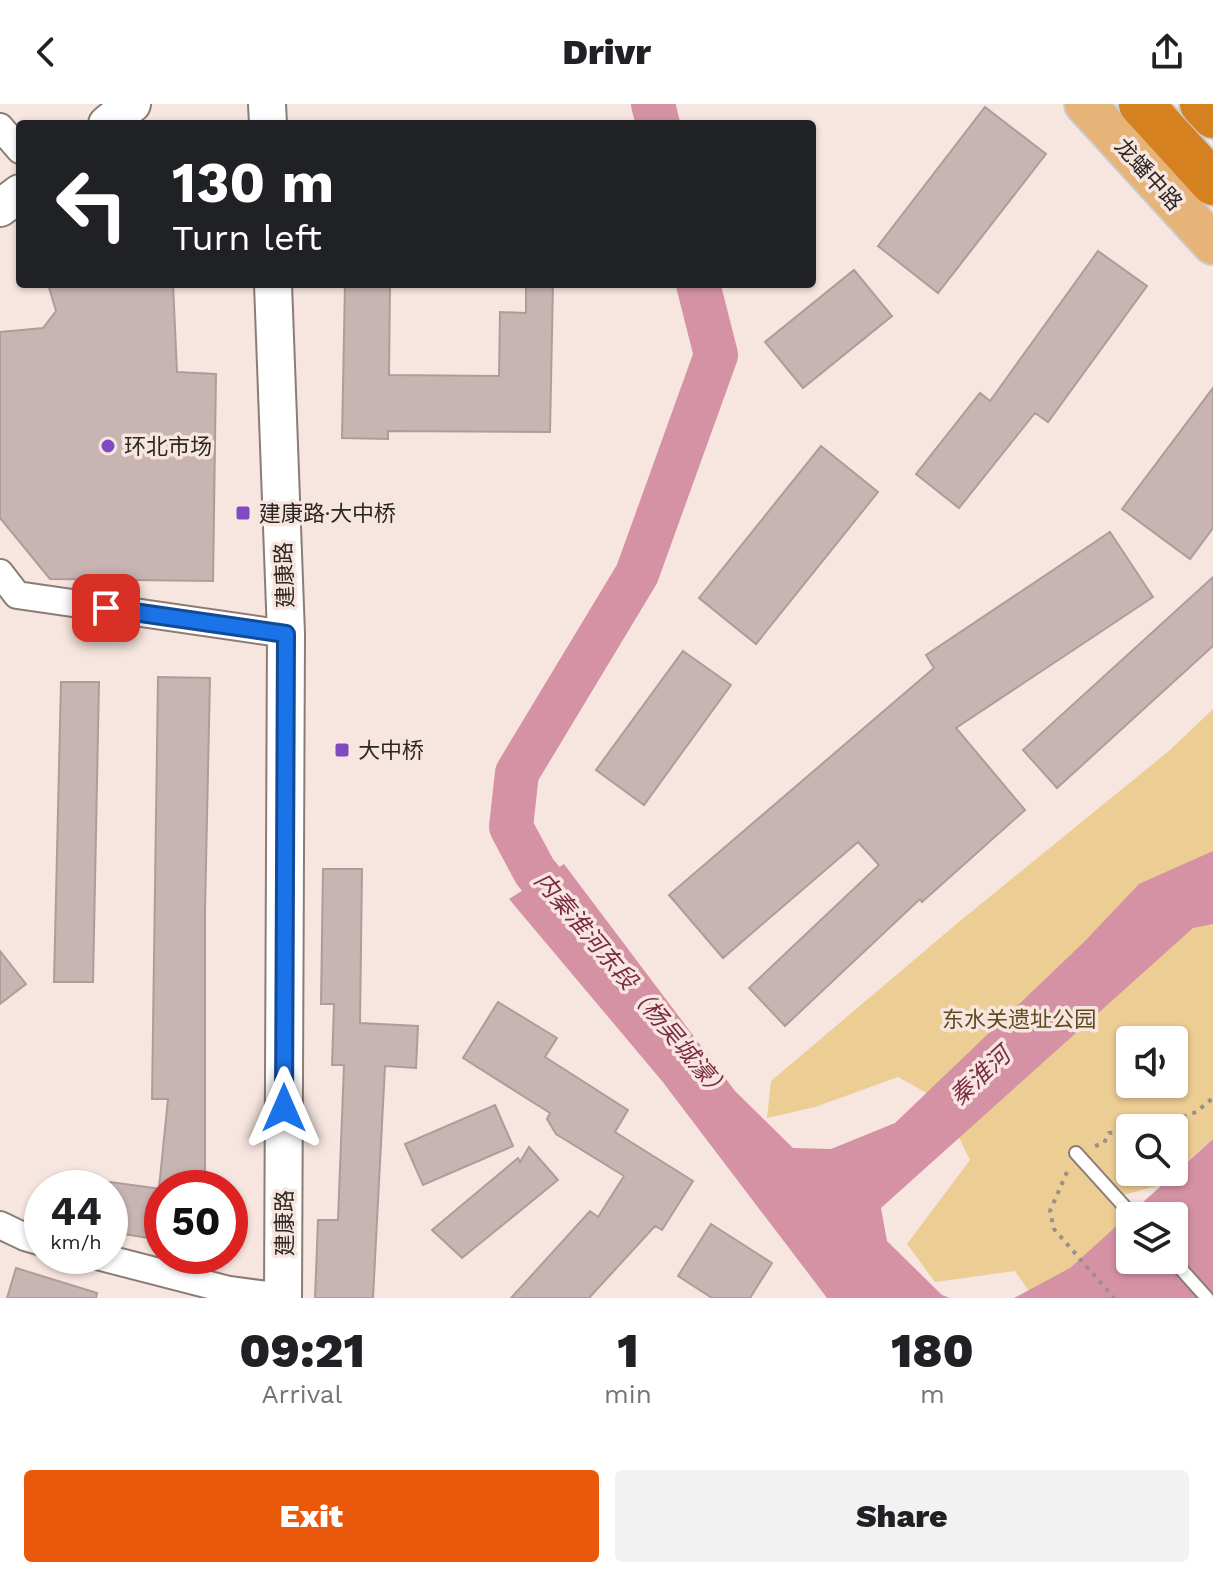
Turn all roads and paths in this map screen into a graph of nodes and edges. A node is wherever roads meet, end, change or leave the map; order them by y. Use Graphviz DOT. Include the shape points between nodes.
graph roads {
  1 [pos="132,104"];
  2 [pos="1085,104"];
  3 [pos="1141,104"];
  4 [pos="1202,104"];
  5 [pos="1213,116"];
  6 [pos="112,120"];
  7 [pos="0,127"];
  8 [pos="16,145"];
  9 [pos="1213,183"];
  10 [pos="1213,244"];
  11 [pos="273,288"];
  12 [pos="0,573"];
  13 [pos="286,634"];
  14 [pos="1213,1098"];
  15 [pos="1188,1115"];
  16 [pos="1076,1153"];
  17 [pos="1120,1202"];
  18 [pos="0,1225"];
  19 [pos="24,1235"];
  20 [pos="1069,1247"];
  21 [pos="128,1264"];
  22 [pos="1186,1274"];
  23 [pos="283,1298"];
  24 [pos="1114,1298"];
  25 [pos="1207,1298"];
  1 -- 6 [label="main road"];
  2 -- 10 [label="main road, 龙蟠中路"];
  3 -- 9 [label="highway"];
  4 -- 5 [label="highway"];
  7 -- 8 [label="street"];
  11 -- 13 [label="main road, 建康路"];
  12 -- 13 [label="street" via="17,595"];
  13 -- 23 [label="main road, 建康路"];
  14 -- 15 [label="path"];
  16 -- 17 [label="lane"];
  18 -- 19 [label="street"];
  20 -- 24 [label="path"];
  21 -- 23 [label="street"];
  22 -- 25 [label="lane"];
}
